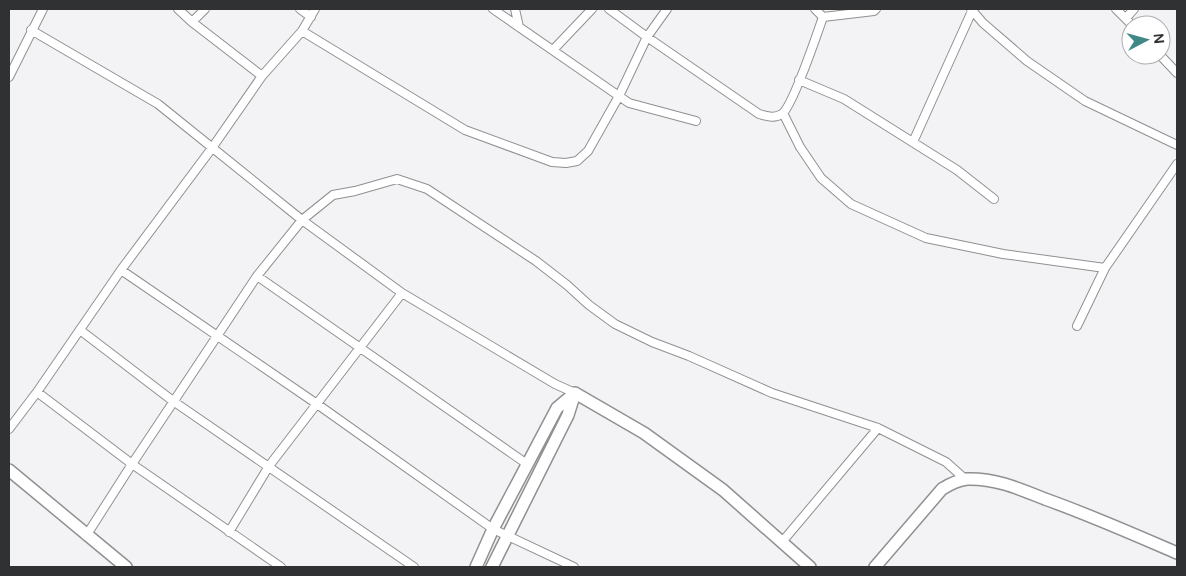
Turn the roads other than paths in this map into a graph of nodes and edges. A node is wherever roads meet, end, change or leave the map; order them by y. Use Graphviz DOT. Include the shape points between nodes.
graph roads {
  1 [pos="43,9"];
  2 [pos="178,9"];
  3 [pos="205,9"];
  4 [pos="300,9"];
  5 [pos="315,9"];
  6 [pos="493,9"];
  7 [pos="515,9"];
  8 [pos="592,9"];
  9 [pos="609,9"];
  10 [pos="667,9"];
  11 [pos="815,9"];
  12 [pos="876,9"];
  13 [pos="972,10"];
  14 [pos="310,17"];
  15 [pos="823,17"];
  16 [pos="192,22"];
  17 [pos="519,26"];
  18 [pos="31,30"];
  19 [pos="302,31"];
  20 [pos="647,37"];
  21 [pos="552,50"];
  22 [pos="262,76"];
  23 [pos="9,77"];
  24 [pos="799,80"];
  25 [pos="619,96"];
  26 [pos="783,113"];
  27 [pos="696,121"];
  28 [pos="913,142"];
  29 [pos="1177,146"];
  30 [pos="212,148"];
  31 [pos="1177,164"];
  32 [pos="994,199"];
  33 [pos="302,220"];
  34 [pos="1105,268"];
  35 [pos="121,270"];
  36 [pos="257,276"];
  37 [pos="402,293"];
  38 [pos="1077,326"];
  39 [pos="80,330"];
  40 [pos="217,337"];
  41 [pos="360,347"];
  42 [pos="38,392"];
  43 [pos="575,393"];
  44 [pos="173,402"];
  45 [pos="317,404"];
  46 [pos="878,428"];
  47 [pos="9,429"];
  48 [pos="132,464"];
  49 [pos="527,464"];
  50 [pos="269,466"];
  51 [pos="9,470"];
  52 [pos="965,479"];
  53 [pos="494,529"];
  54 [pos="229,532"];
  55 [pos="507,535"];
  56 [pos="86,536"];
  57 [pos="782,542"];
  58 [pos="1177,553"];
  59 [pos="126,567"];
  60 [pos="281,567"];
  61 [pos="414,567"];
  62 [pos="476,567"];
  63 [pos="492,567"];
  64 [pos="574,567"];
  65 [pos="810,567"];
  66 [pos="875,567"];
  1 -- 18 [label="street"];
  2 -- 16 [label="street"];
  3 -- 16 [label="street"];
  4 -- 14 [label="street"];
  5 -- 14 [label="street"];
  6 -- 17 [label="street"];
  7 -- 17 [label="street"];
  8 -- 21 [label="street"];
  9 -- 20 [label="street"];
  10 -- 20 [label="street"];
  11 -- 15 [label="street"];
  12 -- 15 [label="street"];
  13 -- 28 [label="street"];
  13 -- 29 [label="street" via="1027,61 1085,101"];
  14 -- 19 [label="street"];
  15 -- 24 [label="street"];
  16 -- 22 [label="street"];
  17 -- 21 [label="street"];
  18 -- 23 [label="street"];
  18 -- 30 [label="street" via="158,104"];
  19 -- 22 [label="street"];
  19 -- 25 [label="street" via="465,130 552,162 578,161 588,151"];
  20 -- 25 [label="street"];
  20 -- 26 [label="street" via="759,114 774,118"];
  21 -- 25 [label="street"];
  22 -- 30 [label="street"];
  24 -- 26 [label="street"];
  24 -- 28 [label="street" via="844,99"];
  25 -- 27 [label="street" via="629,103"];
  26 -- 34 [label="street" via="800,147 822,178 850,204 926,238 1004,254"];
  28 -- 32 [label="street"];
  30 -- 33 [label="street"];
  30 -- 35 [label="street"];
  31 -- 34 [label="street"];
  33 -- 36 [label="street"];
  33 -- 37 [label="street"];
  33 -- 46 [label="street" via="333,195 397,179 426,189 536,260 615,324 772,393"];
  34 -- 38 [label="street"];
  35 -- 39 [label="street"];
  35 -- 40 [label="street"];
  36 -- 40 [label="street"];
  36 -- 41 [label="street"];
  37 -- 41 [label="street"];
  37 -- 43 [label="street"];
  39 -- 42 [label="street"];
  39 -- 44 [label="street"];
  40 -- 44 [label="street"];
  40 -- 45 [label="street"];
  41 -- 45 [label="street"];
  41 -- 49 [label="street"];
  42 -- 47 [label="street"];
  42 -- 48 [label="street"];
  43 -- 49 [label="main road" via="557,408"];
  43 -- 55 [label="main road" via="568,415"];
  43 -- 57 [label="main road" via="644,433 723,490"];
  44 -- 48 [label="street"];
  44 -- 50 [label="street"];
  45 -- 50 [label="street"];
  45 -- 53 [label="street"];
  46 -- 52 [label="street" via="946,462"];
  46 -- 57 [label="street"];
  48 -- 54 [label="street"];
  48 -- 56 [label="street"];
  49 -- 53 [label="main road"];
  50 -- 54 [label="street"];
  50 -- 61 [label="street"];
  51 -- 56 [label="main road"];
  52 -- 58 [label="main road" via="996,481"];
  52 -- 66 [label="main road" via="942,489"];
  53 -- 55 [label="street"];
  53 -- 62 [label="main road"];
  54 -- 60 [label="street"];
  55 -- 63 [label="main road"];
  55 -- 64 [label="street"];
  56 -- 59 [label="main road"];
  57 -- 65 [label="main road"];
}
